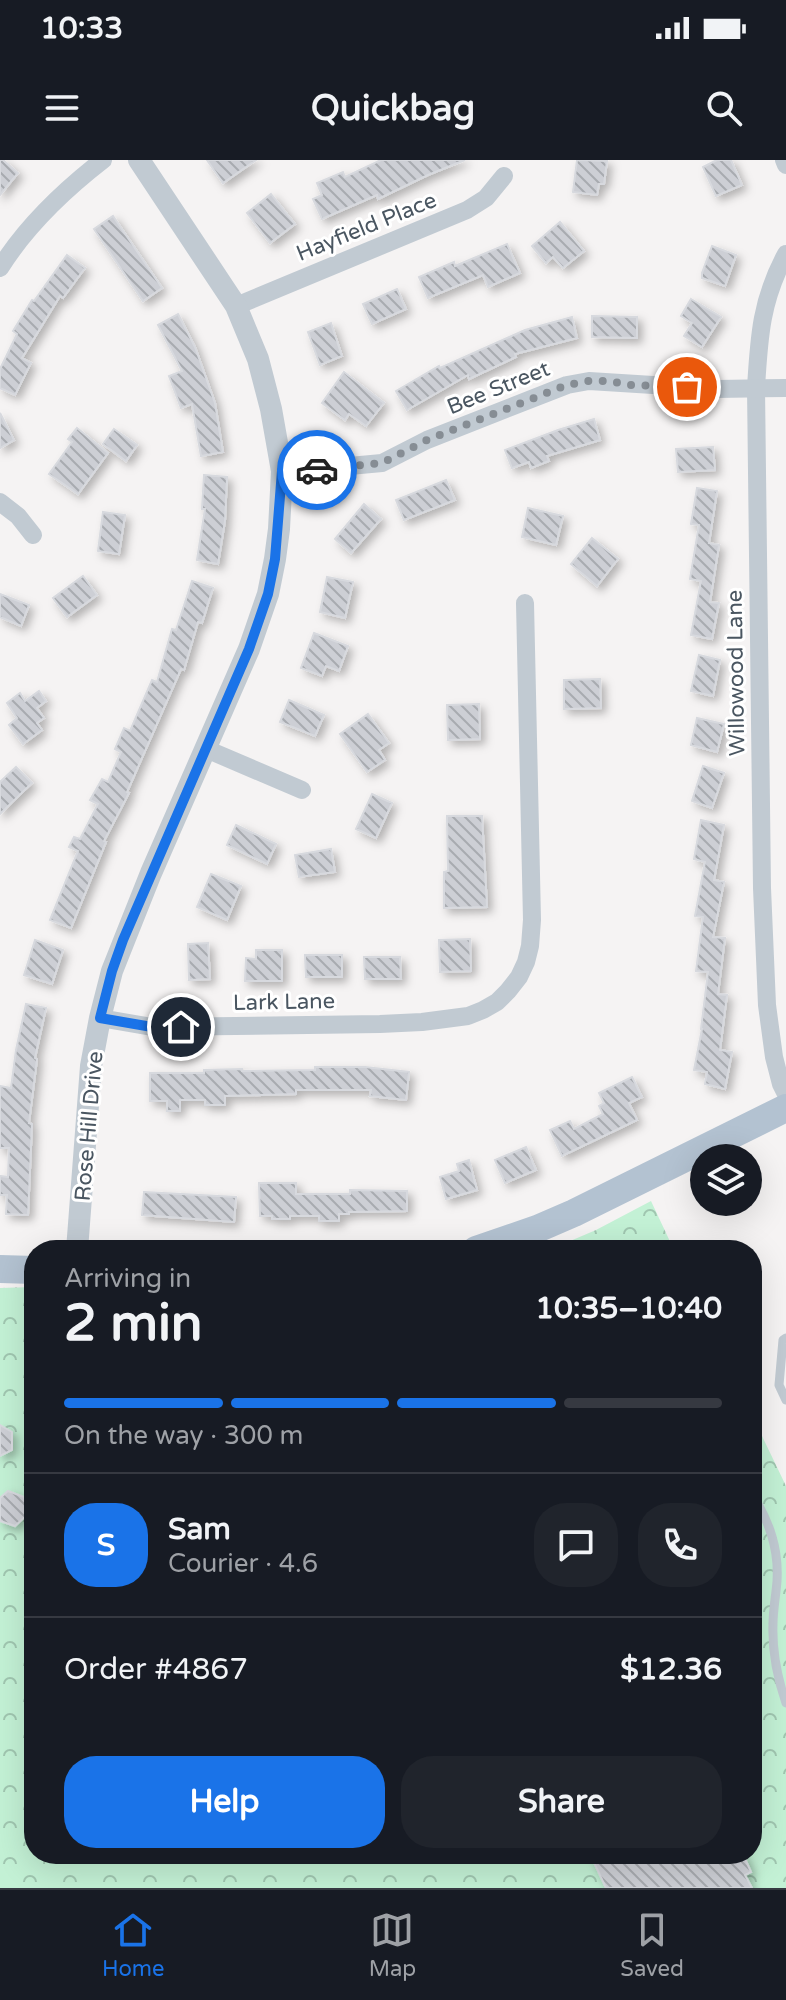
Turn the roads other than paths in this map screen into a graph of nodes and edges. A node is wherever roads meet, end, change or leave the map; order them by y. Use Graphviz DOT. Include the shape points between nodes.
graph roads {
  1 [pos="103,160"];
  2 [pos="139,160"];
  3 [pos="504,176"];
  4 [pos="786,254"];
  5 [pos="0,268"];
  6 [pos="236,306"];
  7 [pos="756,388"];
  8 [pos="786,388"];
  9 [pos="282,471"];
  10 [pos="0,502"];
  11 [pos="33,535"];
  12 [pos="525,603"];
  13 [pos="206,749"];
  14 [pos="302,790"];
  15 [pos="100,1018"];
  16 [pos="786,1094"];
  17 [pos="786,1108"];
  18 [pos="78,1240"];
  19 [pos="505,1240"];
  20 [pos="0,1269"];
  21 [pos="24,1270"];
  22 [pos="786,1338"];
  23 [pos="786,1400"];
  24 [pos="762,1510"];
  25 [pos="786,1703"];
  1 -- 5 [label="street" via="36,219"];
  2 -- 6 [label="street, Rose Hill Drive"];
  3 -- 6 [label="street, Hayfield Place" via="486,198 467,210"];
  4 -- 7 [label="street, Willowood Lane" via="764,305"];
  6 -- 9 [label="street, Rose Hill Drive" via="263,377"];
  7 -- 8 [label="street, Bee Street"];
  7 -- 9 [label="street, Bee Street" via="589,381 427,440 382,463"];
  7 -- 16 [label="street, Willowood Lane" via="763,917 767,1005 774,1057"];
  9 -- 13 [label="street, Rose Hill Drive" via="268,594"];
  10 -- 11 [label="street"];
  12 -- 15 [label="street, Lark Lane" via="532,920 526,962 497,1002 468,1016 422,1022 152,1027"];
  13 -- 14 [label="street"];
  13 -- 15 [label="street, Rose Hill Drive" via="123,940"];
  15 -- 18 [label="street, Rose Hill Drive" via="87,1102"];
  17 -- 19 [label="main road" via="574,1213"];
  20 -- 21 [label="main road"];
  22 -- 23 [label="lane" via="779,1385"];
  24 -- 25 [label="lane" via="776,1552 773,1639"];
}
